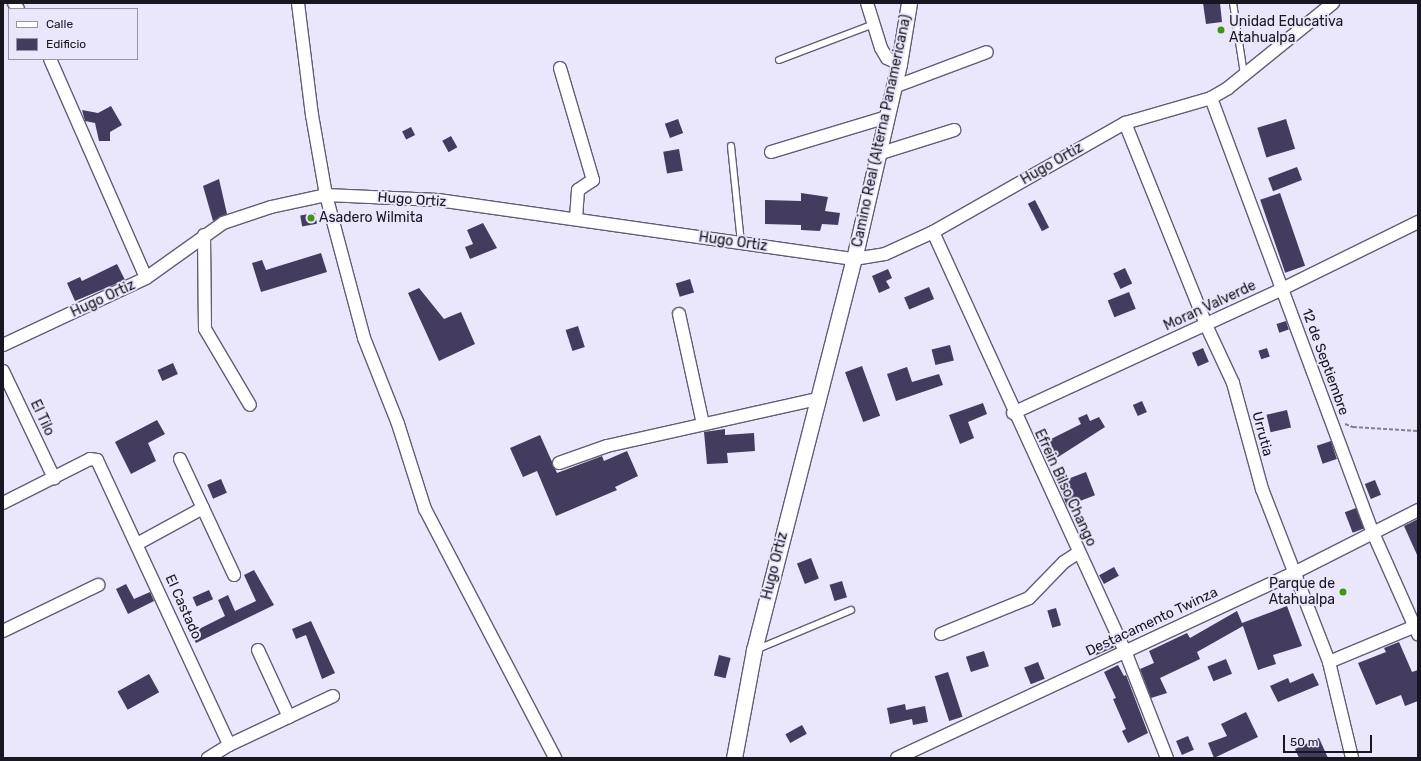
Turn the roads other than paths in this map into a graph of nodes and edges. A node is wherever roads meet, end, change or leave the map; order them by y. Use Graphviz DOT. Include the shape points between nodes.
graph roads {
  1 [pos="298,3"];
  2 [pos="867,3"];
  3 [pos="909,3"];
  4 [pos="1233,3"];
  5 [pos="1333,3"];
  6 [pos="871,25"];
  7 [pos="987,52"];
  8 [pos="50,60"];
  9 [pos="779,60"];
  10 [pos="899,64"];
  11 [pos="560,68"];
  12 [pos="1244,74"];
  13 [pos="894,87"];
  14 [pos="1211,98"];
  15 [pos="887,117"];
  16 [pos="1125,123"];
  17 [pos="954,130"];
  18 [pos="731,146"];
  19 [pos="771,152"];
  20 [pos="878,154"];
  21 [pos="326,195"];
  22 [pos="576,220"];
  23 [pos="1418,222"];
  24 [pos="933,232"];
  25 [pos="204,235"];
  26 [pos="741,243"];
  27 [pos="854,259"];
  28 [pos="146,278"];
  29 [pos="1282,289"];
  30 [pos="679,314"];
  31 [pos="1206,324"];
  32 [pos="3,345"];
  33 [pos="3,371"];
  34 [pos="818,399"];
  35 [pos="250,405"];
  36 [pos="1013,413"];
  37 [pos="703,424"];
  38 [pos="180,460"];
  39 [pos="559,463"];
  40 [pos="54,478"];
  41 [pos="3,503"];
  42 [pos="203,508"];
  43 [pos="1418,510"];
  44 [pos="1373,533"];
  45 [pos="138,544"];
  46 [pos="1078,552"];
  47 [pos="1296,572"];
  48 [pos="234,575"];
  49 [pos="98,585"];
  50 [pos="850,610"];
  51 [pos="4,628"];
  52 [pos="1417,629"];
  53 [pos="941,634"];
  54 [pos="258,650"];
  55 [pos="754,650"];
  56 [pos="1124,652"];
  57 [pos="1329,662"];
  58 [pos="332,696"];
  59 [pos="289,717"];
  60 [pos="229,745"];
  61 [pos="208,758"];
  62 [pos="555,758"];
  63 [pos="734,758"];
  64 [pos="897,758"];
  65 [pos="1167,758"];
  66 [pos="1352,758"];
  1 -- 21 [label="street" via="312,115"];
  2 -- 6 [label="street"];
  3 -- 10 [label="street, Camino Real (Alterna Panamericana)"];
  4 -- 12 [label="lane"];
  5 -- 12 [label="street, Hugo Ortiz"];
  6 -- 9 [label="lane"];
  6 -- 10 [label="street" via="887,58"];
  7 -- 13 [label="street"];
  8 -- 28 [label="street"];
  10 -- 13 [label="street, Camino Real (Alterna Panamericana)"];
  11 -- 22 [label="street" via="593,180 578,190"];
  12 -- 14 [label="street, Hugo Ortiz"];
  13 -- 15 [label="street, Camino Real (Alterna Panamericana)"];
  14 -- 16 [label="street, Hugo Ortiz"];
  14 -- 29 [label="street, 12 de Septiembre"];
  15 -- 19 [label="street"];
  15 -- 20 [label="street, Camino Real (Alterna Panamericana)"];
  16 -- 24 [label="street, Hugo Ortiz"];
  16 -- 31 [label="street, Urrutia"];
  17 -- 20 [label="street"];
  18 -- 26 [label="lane"];
  20 -- 27 [label="street, Camino Real (Alterna Panamericana)"];
  21 -- 22 [label="street, Hugo Ortiz" via="438,200"];
  21 -- 25 [label="street, Hugo Ortiz" via="271,207 223,223"];
  21 -- 62 [label="street" via="364,338 398,424 425,509"];
  22 -- 26 [label="street, Hugo Ortiz"];
  23 -- 29 [label="street, Moran Valverde"];
  24 -- 27 [label="street, Hugo Ortiz" via="885,254"];
  24 -- 36 [label="street, Efrein Bilso Chango"];
  25 -- 28 [label="street, Hugo Ortiz"];
  25 -- 35 [label="street" via="205,329"];
  26 -- 27 [label="street, Hugo Ortiz"];
  27 -- 34 [label="street, Hugo Ortiz"];
  28 -- 32 [label="street, Hugo Ortiz"];
  29 -- 31 [label="street, Moran Valverde"];
  29 -- 44 [label="street, 12 de Septiembre"];
  30 -- 37 [label="street"];
  31 -- 36 [label="street, Moran Valverde"];
  31 -- 47 [label="street, Urrutia" via="1233,383 1262,489"];
  33 -- 40 [label="street, El Tilo"];
  34 -- 37 [label="street"];
  34 -- 55 [label="street, Hugo Ortiz"];
  36 -- 46 [label="street, Efrein Bilso Chango"];
  37 -- 39 [label="street" via="607,446"];
  38 -- 42 [label="street"];
  40 -- 41 [label="street"];
  40 -- 45 [label="street, El Castado" via="90,460 97,460"];
  42 -- 45 [label="street"];
  42 -- 48 [label="street"];
  43 -- 44 [label="street, Destacamento Twinza"];
  44 -- 47 [label="street, Destacamento Twinza"];
  44 -- 52 [label="street, 12 de Septiembre"];
  45 -- 60 [label="street, El Castado"];
  46 -- 53 [label="street" via="1064,562 1028,598"];
  46 -- 56 [label="street, Efrein Bilso Chango"];
  47 -- 56 [label="street, Destacamento Twinza"];
  47 -- 57 [label="street, Urrutia"];
  49 -- 51 [label="street"];
  50 -- 55 [label="lane"];
  52 -- 57 [label="street"];
  54 -- 59 [label="street"];
  55 -- 63 [label="street, Hugo Ortiz"];
  56 -- 64 [label="street, Destacamento Twinza"];
  56 -- 65 [label="street, Efrein Bilso Chango"];
  57 -- 66 [label="street, Urrutia"];
  58 -- 59 [label="street"];
  59 -- 60 [label="street"];
  60 -- 61 [label="street"];
}
